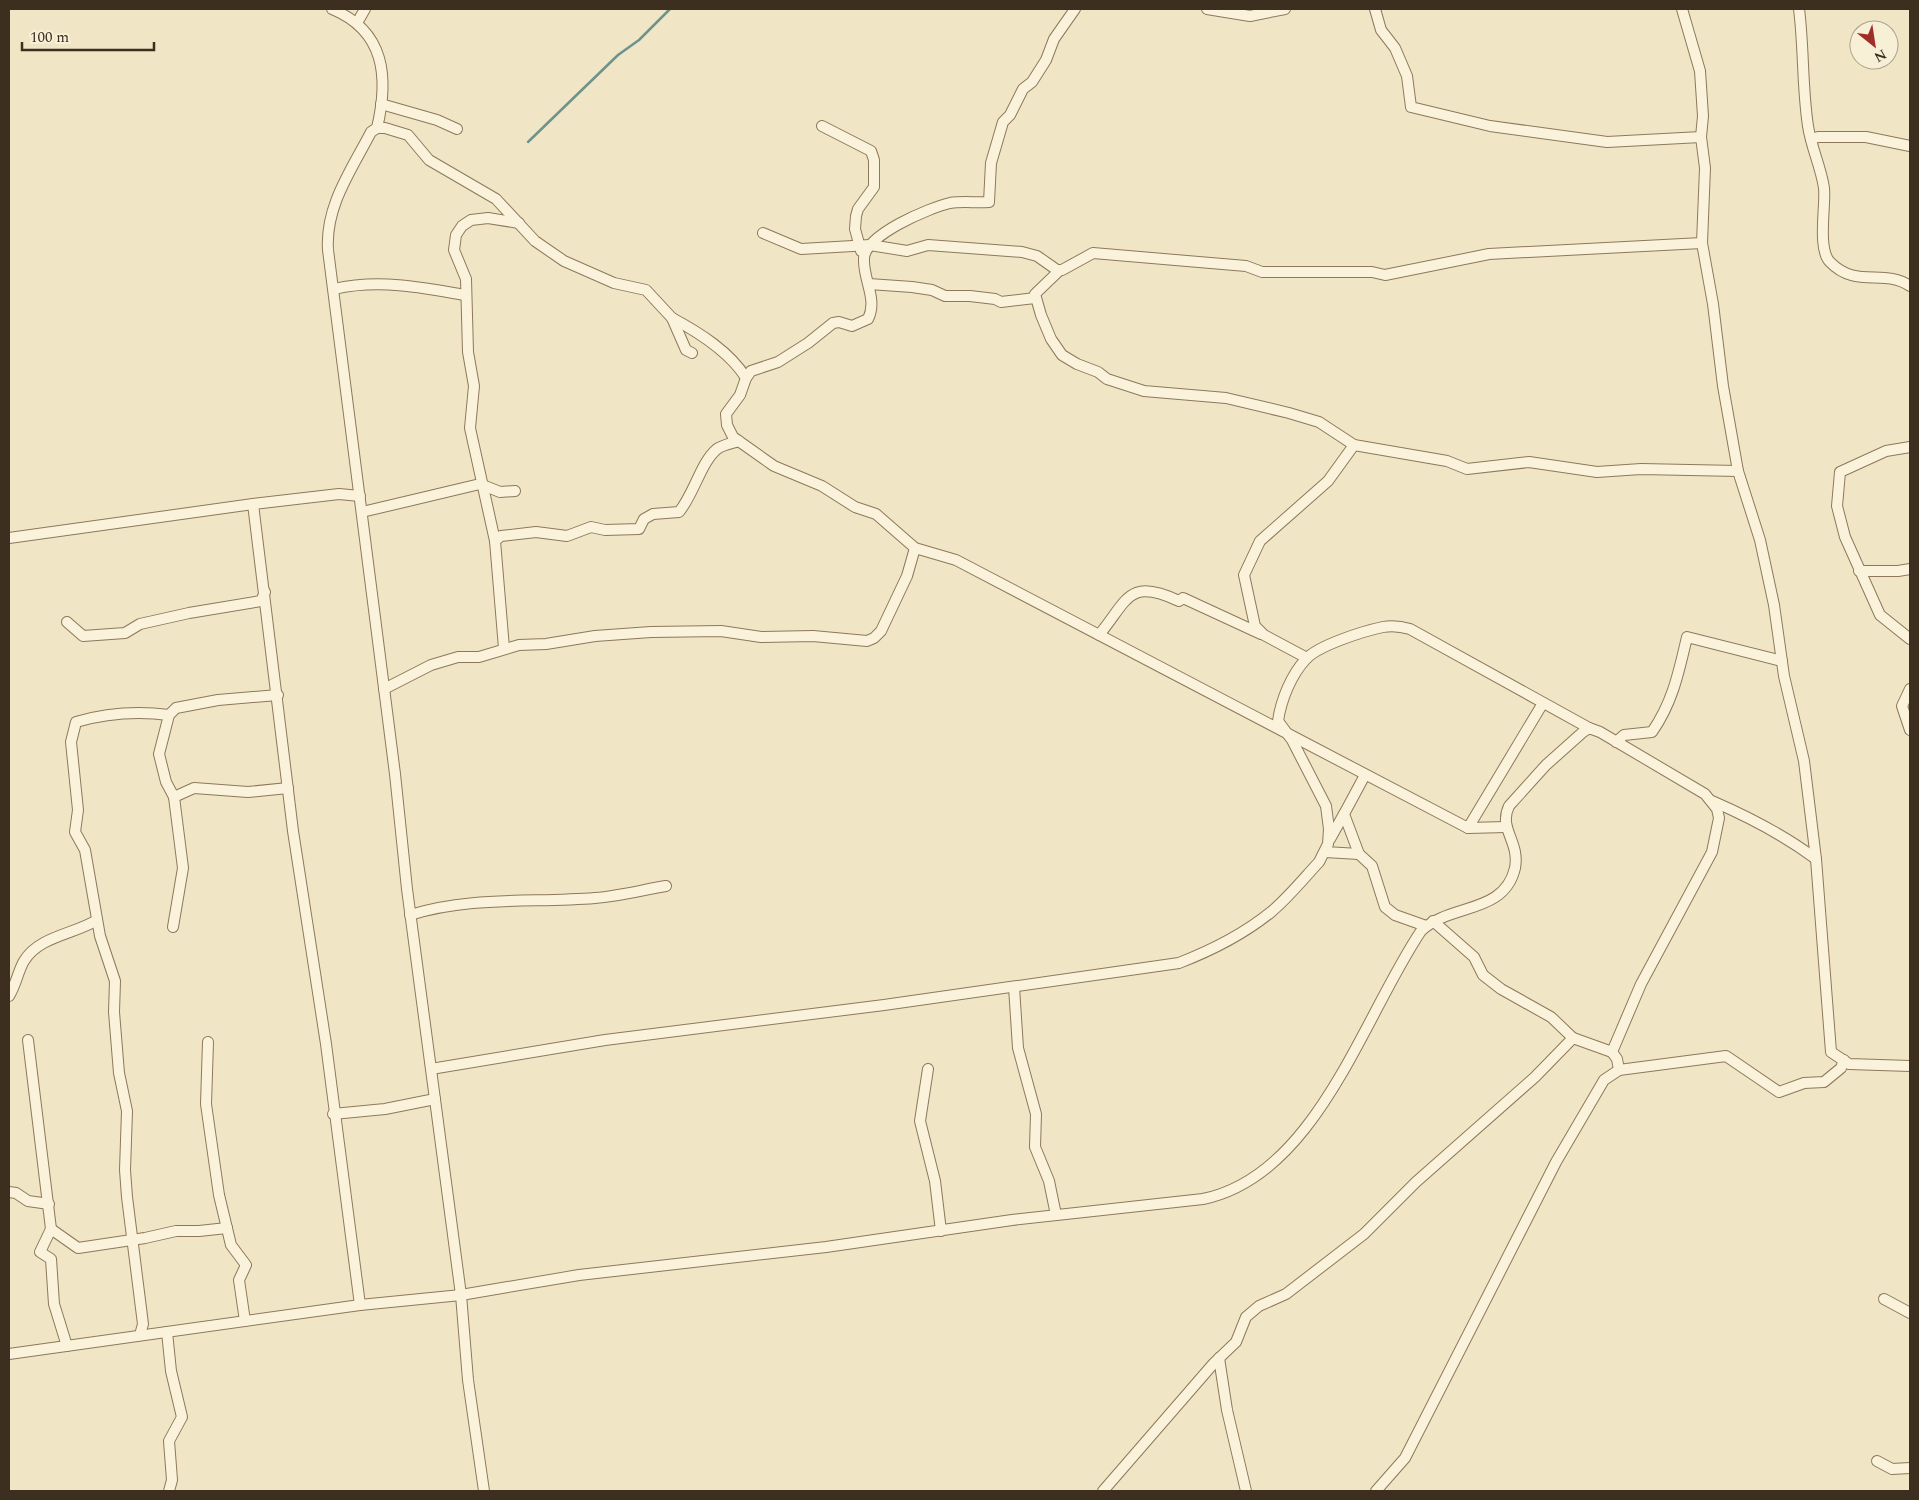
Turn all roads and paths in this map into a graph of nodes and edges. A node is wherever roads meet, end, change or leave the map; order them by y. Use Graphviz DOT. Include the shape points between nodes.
graph roads {
  1 [pos="332,9"];
  2 [pos="365,9"];
  3 [pos="1076,9"];
  4 [pos="1207,9"];
  5 [pos="1286,9"];
  6 [pos="1375,9"];
  7 [pos="1682,9"];
  8 [pos="1799,9"];
  9 [pos="357,23"];
  10 [pos="381,104"];
  11 [pos="822,126"];
  12 [pos="377,128"];
  13 [pos="457,129"];
  14 [pos="1701,138"];
  15 [pos="1811,139"];
  16 [pos="1910,146"];
  17 [pos="519,223"];
  18 [pos="763,233"];
  19 [pos="1702,243"];
  20 [pos="865,245"];
  21 [pos="1060,270"];
  22 [pos="869,284"];
  23 [pos="1910,286"];
  24 [pos="334,289"];
  25 [pos="465,295"];
  26 [pos="1036,298"];
  27 [pos="672,318"];
  28 [pos="692,353"];
  29 [pos="746,378"];
  30 [pos="739,441"];
  31 [pos="1354,445"];
  32 [pos="1910,447"];
  33 [pos="1738,471"];
  34 [pos="482,484"];
  35 [pos="515,490"];
  36 [pos="360,496"];
  37 [pos="253,504"];
  38 [pos="362,512"];
  39 [pos="9,538"];
  40 [pos="495,541"];
  41 [pos="915,548"];
  42 [pos="1910,569"];
  43 [pos="1859,571"];
  44 [pos="265,592"];
  45 [pos="67,622"];
  46 [pos="1100,635"];
  47 [pos="1264,635"];
  48 [pos="1910,639"];
  49 [pos="504,648"];
  50 [pos="1308,658"];
  51 [pos="1782,661"];
  52 [pos="384,689"];
  53 [pos="1910,689"];
  54 [pos="278,695"];
  55 [pos="1543,703"];
  56 [pos="169,715"];
  57 [pos="1589,728"];
  58 [pos="1910,730"];
  59 [pos="1284,732"];
  60 [pos="1616,742"];
  61 [pos="1366,775"];
  62 [pos="288,788"];
  63 [pos="174,797"];
  64 [pos="1712,801"];
  65 [pos="1344,814"];
  66 [pos="1506,827"];
  67 [pos="1468,828"];
  68 [pos="1326,848"];
  69 [pos="1359,854"];
  70 [pos="1816,859"];
  71 [pos="666,886"];
  72 [pos="410,915"];
  73 [pos="97,920"];
  74 [pos="1429,924"];
  75 [pos="172,927"];
  76 [pos="1014,987"];
  77 [pos="9,996"];
  78 [pos="1573,1038"];
  79 [pos="28,1040"];
  80 [pos="208,1042"];
  81 [pos="1612,1052"];
  82 [pos="1844,1060"];
  83 [pos="1910,1066"];
  84 [pos="431,1069"];
  85 [pos="928,1069"];
  86 [pos="1619,1070"];
  87 [pos="435,1099"];
  88 [pos="333,1114"];
  89 [pos="9,1192"];
  90 [pos="49,1204"];
  91 [pos="1056,1215"];
  92 [pos="227,1228"];
  93 [pos="51,1229"];
  94 [pos="941,1231"];
  95 [pos="132,1239"];
  96 [pos="461,1294"];
  97 [pos="1884,1299"];
  98 [pos="360,1305"];
  99 [pos="1910,1313"];
  100 [pos="245,1321"];
  101 [pos="167,1332"];
  102 [pos="140,1335"];
  103 [pos="67,1346"];
  104 [pos="9,1354"];
  105 [pos="1219,1358"];
  106 [pos="1876,1461"];
  107 [pos="1910,1468"];
  108 [pos="169,1491"];
  109 [pos="484,1491"];
  110 [pos="1103,1491"];
  111 [pos="1246,1491"];
  112 [pos="1376,1491"];
  1 -- 9 [label="street"];
  2 -- 9 [label="street"];
  3 -- 20 [label="street" via="1054,39 1032,82 1023,89 1003,122 991,163 989,202 950,203 921,213"];
  4 -- 5 [label="street" via="1250,16"];
  6 -- 14 [label="street" via="1381,30 1395,48 1407,76 1411,107 1490,126 1607,142"];
  7 -- 14 [label="street" via="1700,71"];
  8 -- 15 [label="street" via="1803,88"];
  9 -- 10 [label="street" via="383,67"];
  10 -- 12 [label="street"];
  10 -- 13 [label="street"];
  11 -- 20 [label="street" via="871,151 874,187 856,216 856,229"];
  12 -- 17 [label="street" via="408,135 429,160 496,199"];
  12 -- 24 [label="street" via="371,132 336,198 329,222 327,235"];
  14 -- 19 [label="street" via="1705,199"];
  15 -- 16 [label="street" via="1866,137"];
  15 -- 23 [label="street" via="1824,189 1822,230 1828,261 1844,274 1857,278 1889,279"];
  17 -- 25 [label="street" via="488,218 472,220 462,226 456,235 454,250 466,279"];
  17 -- 27 [label="street" via="536,241 580,270 614,283 646,290"];
  18 -- 20 [label="street" via="801,249"];
  19 -- 21 [label="street" via="1489,254 1386,275 1372,272 1262,272 1246,266 1093,253"];
  19 -- 33 [label="street"];
  20 -- 21 [label="street" via="907,251 928,245 1022,252 1037,256"];
  20 -- 22 [label="street" via="863,262"];
  21 -- 26 [label="street" via="1037,290"];
  22 -- 26 [label="street" via="912,287 946,296 970,296 1001,302"];
  22 -- 29 [label="street" via="872,307 868,319 852,326 832,323 808,343 778,362 751,371"];
  24 -- 25 [label="street" via="386,283"];
  24 -- 36 [label="street"];
  25 -- 34 [label="street" via="468,352 474,386 470,428"];
  26 -- 31 [label="street" via="1051,339 1062,354 1107,379 1144,391 1226,398 1289,413 1319,422"];
  27 -- 28 [label="street" via="686,350"];
  27 -- 29 [label="street" via="693,329 737,364"];
  29 -- 30 [label="street" via="740,395 726,414 732,437"];
  30 -- 40 [label="street" via="717,448 679,512 653,514 644,519 639,529 591,527 567,536 536,532 501,536"];
  30 -- 41 [label="street" via="774,466 822,486 855,507 876,514"];
  31 -- 33 [label="street" via="1447,461 1468,469 1529,462 1597,472 1641,469"];
  31 -- 47 [label="street" via="1328,481 1260,541 1244,575 1255,626"];
  32 -- 43 [label="street" via="1886,451 1840,472 1837,506"];
  33 -- 51 [label="street" via="1760,540"];
  34 -- 35 [label="street" via="500,492"];
  34 -- 38 [label="street"];
  34 -- 40 [label="street"];
  36 -- 37 [label="street" via="339,494"];
  36 -- 38 [label="street"];
  37 -- 39 [label="street"];
  37 -- 44 [label="street"];
  38 -- 52 [label="street"];
  40 -- 49 [label="street"];
  41 -- 46 [label="street" via="956,560"];
  41 -- 49 [label="street" via="907,576 881,631 867,641 813,636 761,637 721,631 651,632"];
  42 -- 43 [label="street" via="1898,572"];
  43 -- 48 [label="street" via="1880,615"];
  44 -- 45 [label="street" via="261,601 140,624 125,633 83,636"];
  44 -- 54 [label="street"];
  46 -- 47 [label="street" via="1124,600 1136,591 1144,590 1179,601 1183,598"];
  46 -- 59 [label="street"];
  47 -- 50 [label="street"];
  49 -- 52 [label="street" via="479,657 458,657 431,665"];
  50 -- 55 [label="street" via="1348,639 1397,626 1410,629"];
  50 -- 59 [label="street" via="1300,667 1280,708 1278,722"];
  51 -- 60 [label="street" via="1687,637 1675,691 1664,715 1652,732 1624,735"];
  51 -- 70 [label="street" via="1804,761"];
  52 -- 72 [label="street"];
  53 -- 58 [label="street" via="1902,706"];
  54 -- 56 [label="street" via="218,700 176,708"];
  54 -- 62 [label="street"];
  55 -- 57 [label="street"];
  55 -- 67 [label="street"];
  56 -- 63 [label="street" via="159,754 166,782"];
  56 -- 73 [label="street" via="120,713 76,722 71,742 78,810 75,832 85,850"];
  57 -- 60 [label="street"];
  57 -- 66 [label="street" via="1546,765 1509,806 1505,814"];
  59 -- 61 [label="street"];
  59 -- 68 [label="street" via="1292,740 1326,806 1329,829"];
  60 -- 64 [label="street"];
  61 -- 65 [label="street"];
  61 -- 67 [label="street"];
  62 -- 63 [label="street" via="248,792 194,788"];
  62 -- 88 [label="street" via="326,1044"];
  63 -- 75 [label="street" via="183,868"];
  64 -- 70 [label="street" via="1750,817"];
  64 -- 81 [label="street" via="1719,818 1712,852 1641,984"];
  65 -- 68 [label="street"];
  65 -- 69 [label="street"];
  66 -- 67 [label="street"];
  66 -- 74 [label="street" via="1516,854 1512,879 1507,888 1489,901"];
  68 -- 69 [label="street"];
  68 -- 76 [label="street" via="1319,862 1272,912 1197,956 1179,963"];
  69 -- 74 [label="street" via="1372,866 1385,907 1395,915"];
  70 -- 82 [label="street" via="1831,1052"];
  71 -- 72 [label="street" via="634,894 594,898 494,901 435,907"];
  72 -- 84 [label="street"];
  73 -- 77 [label="street" via="31,952 23,962"];
  73 -- 95 [label="street" via="115,982 119,1073 127,1111 125,1170"];
  74 -- 78 [label="street" via="1474,957 1483,976 1550,1017"];
  74 -- 91 [label="street" via="1413,942 1327,1096 1303,1131 1252,1181 1230,1193 1203,1199"];
  76 -- 84 [label="street" via="605,1040"];
  76 -- 91 [label="street" via="1018,1048 1036,1114 1036,1147 1049,1181"];
  78 -- 81 [label="street"];
  78 -- 105 [label="street" via="1364,1234 1286,1294 1259,1306 1246,1317 1236,1342"];
  79 -- 90 [label="street"];
  80 -- 92 [label="street" via="206,1104 219,1196"];
  81 -- 86 [label="street"];
  82 -- 83 [label="street" via="1850,1064"];
  82 -- 86 [label="street" via="1841,1068 1824,1082 1804,1083 1779,1092 1726,1056"];
  84 -- 87 [label="street"];
  85 -- 94 [label="street" via="920,1122 935,1181"];
  86 -- 112 [label="street" via="1604,1080 1556,1162 1405,1458"];
  87 -- 88 [label="street" via="385,1109"];
  87 -- 96 [label="street"];
  88 -- 98 [label="street"];
  89 -- 90 [label="street" via="16,1192 28,1201"];
  90 -- 93 [label="street"];
  91 -- 94 [label="street"];
  92 -- 95 [label="street" via="176,1231"];
  92 -- 100 [label="street" via="231,1245 246,1265 239,1280"];
  93 -- 95 [label="street" via="78,1248"];
  93 -- 103 [label="street" via="40,1252 51,1259 54,1304"];
  94 -- 96 [label="street" via="579,1275"];
  95 -- 102 [label="street" via="143,1324"];
  96 -- 98 [label="street"];
  96 -- 109 [label="street" via="468,1380"];
  97 -- 99 [label="street"];
  98 -- 100 [label="street"];
  100 -- 101 [label="street"];
  101 -- 102 [label="street"];
  101 -- 108 [label="street" via="171,1371 182,1417 169,1441 172,1480"];
  102 -- 103 [label="street"];
  103 -- 104 [label="street"];
  105 -- 110 [label="street"];
  105 -- 111 [label="street" via="1227,1410"];
  106 -- 107 [label="street" via="1892,1469"];
}
